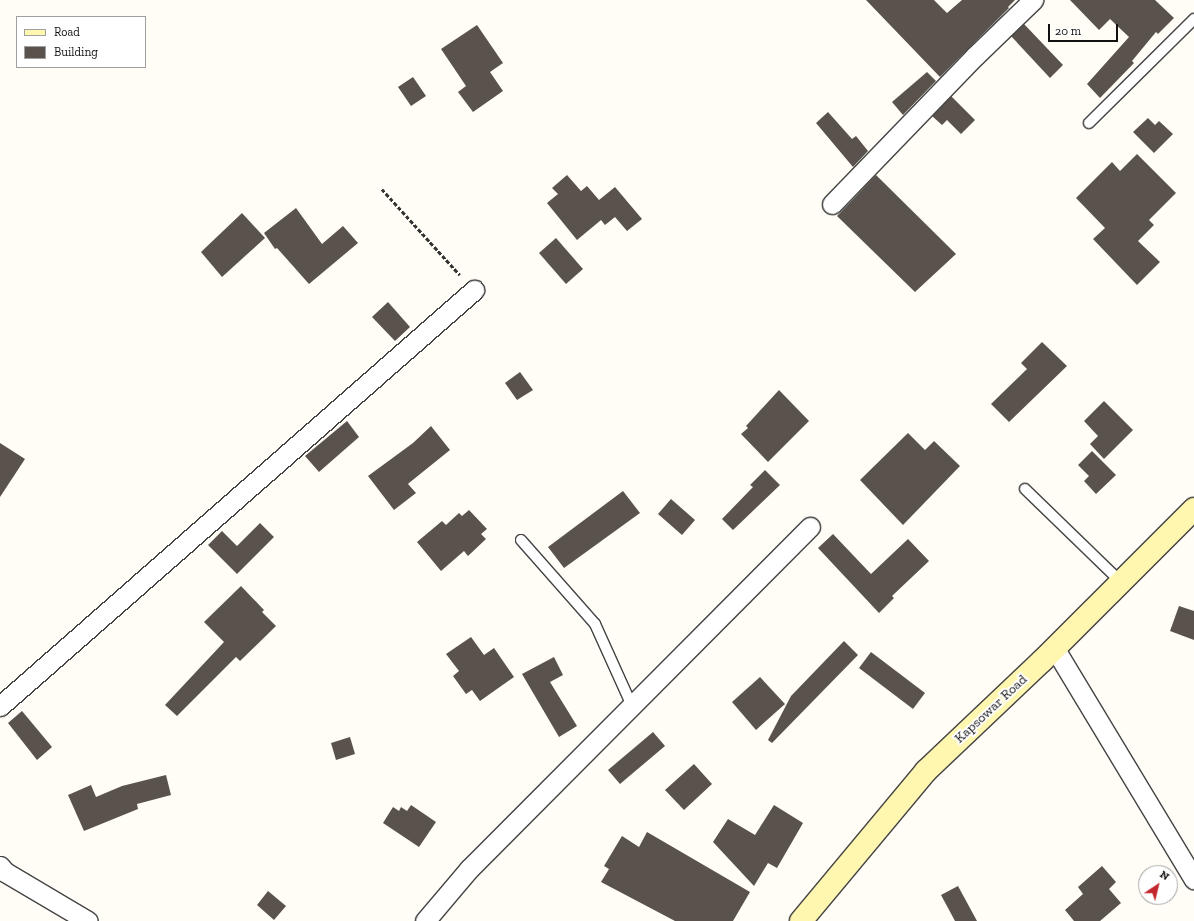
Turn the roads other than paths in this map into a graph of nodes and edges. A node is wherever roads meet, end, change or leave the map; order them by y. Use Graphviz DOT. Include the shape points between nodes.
graph roads {
  1 [pos="1033,0"];
  2 [pos="1194,19"];
  3 [pos="1089,122"];
  4 [pos="832,204"];
  5 [pos="474,290"];
  6 [pos="1025,489"];
  7 [pos="1194,509"];
  8 [pos="810,527"];
  9 [pos="521,540"];
  10 [pos="1121,582"];
  11 [pos="1055,648"];
  12 [pos="0,706"];
  13 [pos="632,706"];
  14 [pos="0,866"];
  15 [pos="1194,879"];
  16 [pos="88,921"];
  17 [pos="425,921"];
  18 [pos="801,921"];
  1 -- 4 [label="street" via="975,56"];
  2 -- 3 [label="lane"];
  5 -- 12 [label="street"];
  6 -- 10 [label="lane"];
  7 -- 10 [label="main road, Kapsowar Road"];
  8 -- 13 [label="street"];
  9 -- 13 [label="lane" via="595,624"];
  10 -- 11 [label="main road, Kapsowar Road"];
  11 -- 15 [label="street"];
  11 -- 18 [label="main road, Kapsowar Road" via="926,771"];
  13 -- 17 [label="street" via="469,869"];
  14 -- 16 [label="street" via="5,872"];
}
